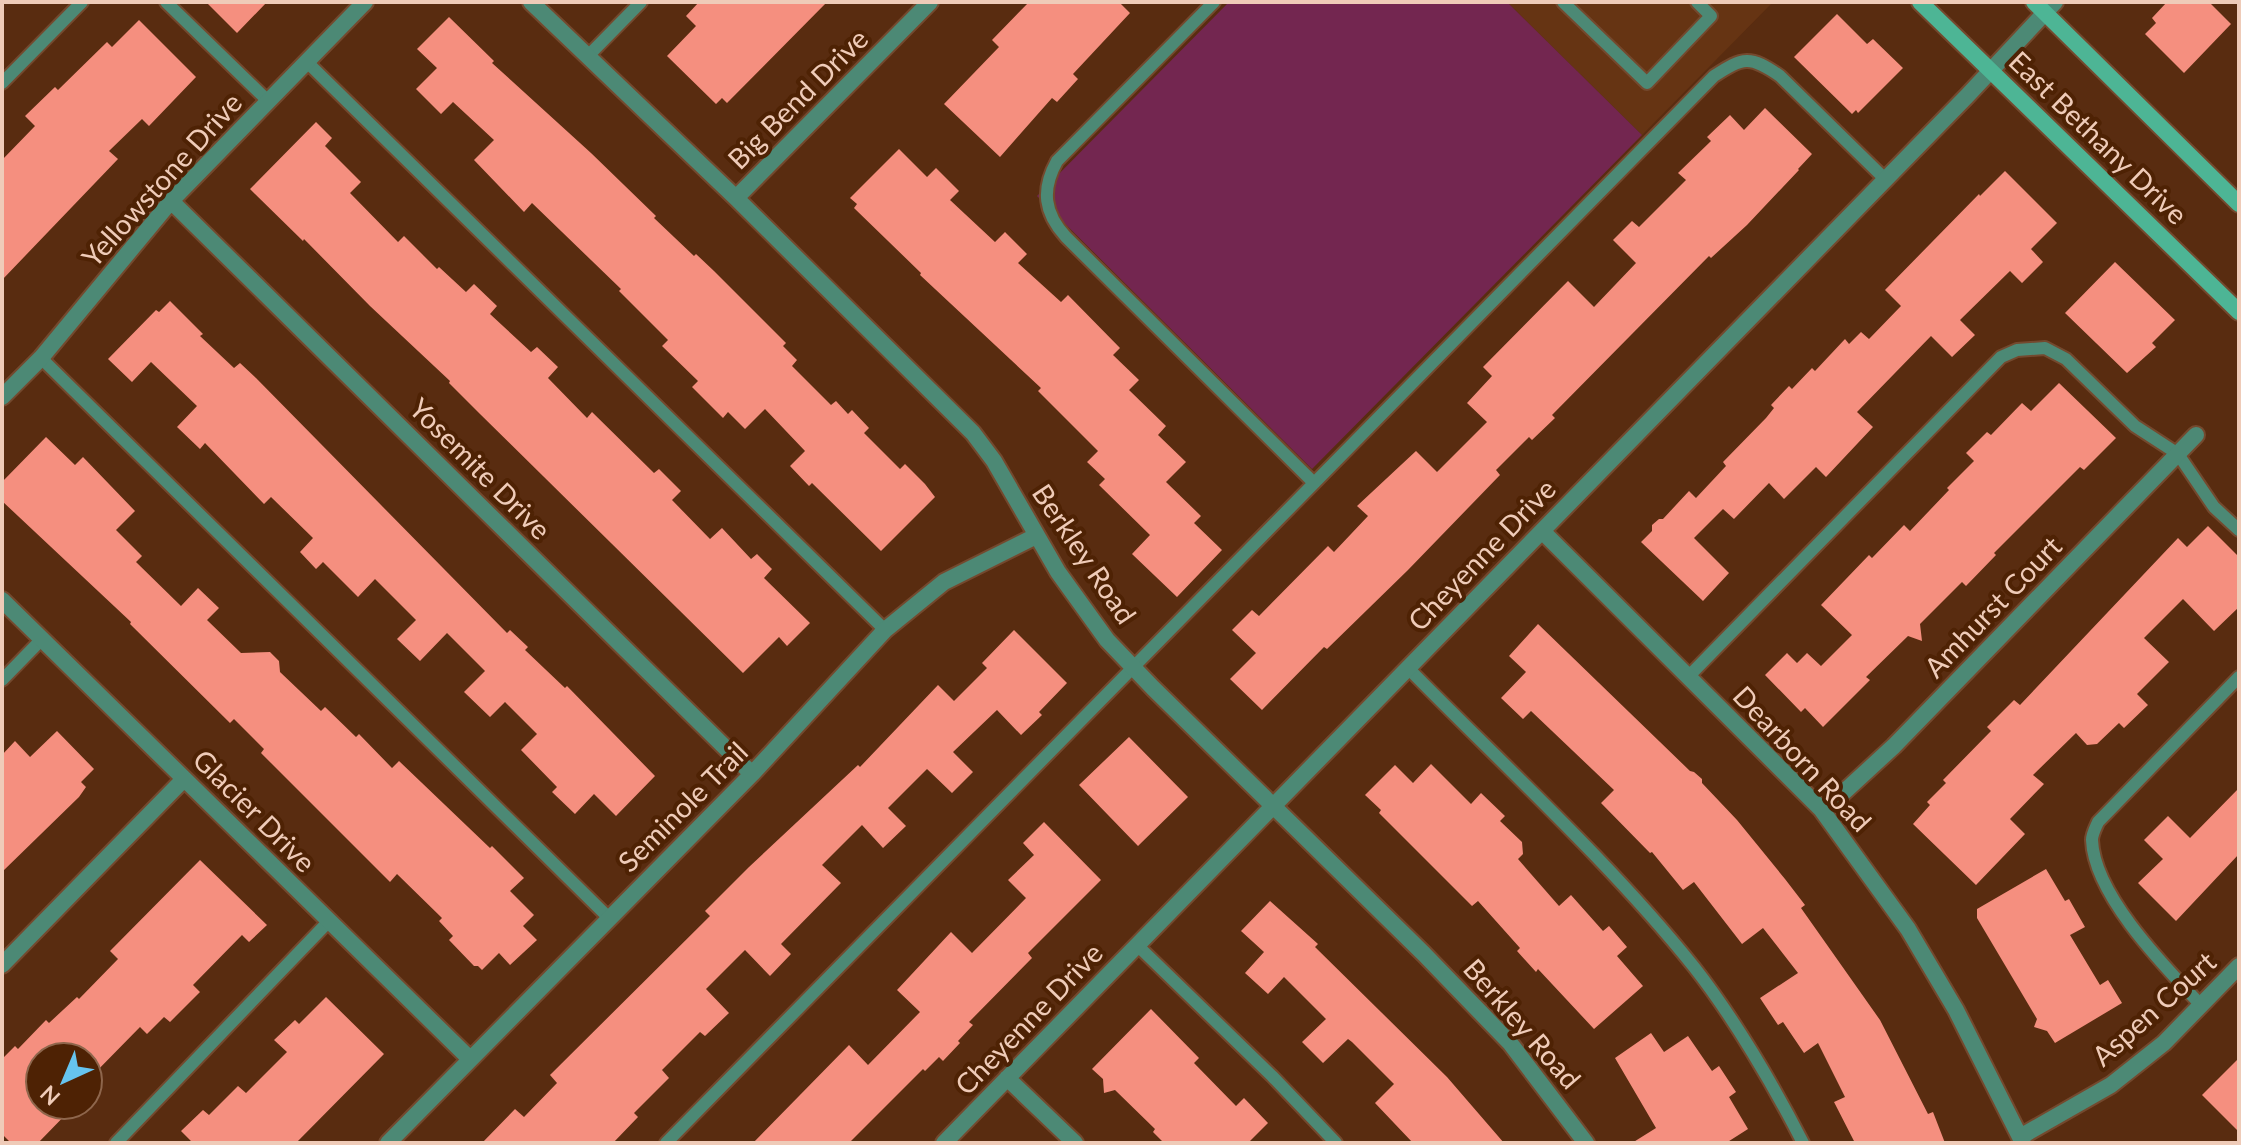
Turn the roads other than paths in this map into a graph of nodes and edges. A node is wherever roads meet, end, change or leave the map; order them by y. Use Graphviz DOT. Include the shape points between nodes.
graph roads {
  1 [pos="82,2"];
  2 [pos="166,2"];
  3 [pos="365,2"];
  4 [pos="531,2"];
  5 [pos="641,2"];
  6 [pos="930,2"];
  7 [pos="1214,2"];
  8 [pos="1563,2"];
  9 [pos="1697,2"];
  10 [pos="1920,2"];
  11 [pos="2045,6"];
  12 [pos="588,56"];
  13 [pos="307,62"];
  14 [pos="1991,71"];
  15 [pos="2,83"];
  16 [pos="268,101"];
  17 [pos="1885,179"];
  18 [pos="736,198"];
  19 [pos="171,201"];
  20 [pos="2239,204"];
  21 [pos="2239,312"];
  22 [pos="41,358"];
  23 [pos="2,397"];
  24 [pos="2196,435"];
  25 [pos="2178,454"];
  26 [pos="1313,482"];
  27 [pos="2239,530"];
  28 [pos="1542,531"];
  29 [pos="1036,536"];
  30 [pos="2,600"];
  31 [pos="885,630"];
  32 [pos="42,639"];
  33 [pos="1132,666"];
  34 [pos="1408,668"];
  35 [pos="1688,677"];
  36 [pos="2239,677"];
  37 [pos="2,680"];
  38 [pos="752,774"];
  39 [pos="184,779"];
  40 [pos="1274,805"];
  41 [pos="1821,809"];
  42 [pos="609,918"];
  43 [pos="329,921"];
  44 [pos="1137,945"];
  45 [pos="2,965"];
  46 [pos="2239,966"];
  47 [pos="2201,1005"];
  48 [pos="470,1059"];
  49 [pos="1007,1078"];
  50 [pos="2022,1140"];
  51 [pos="116,1143"];
  52 [pos="388,1143"];
  53 [pos="666,1143"];
  54 [pos="944,1143"];
  55 [pos="1075,1143"];
  56 [pos="1336,1143"];
  57 [pos="1586,1143"];
  58 [pos="1803,1143"];
  1 -- 15 [label="lane"];
  2 -- 16 [label="lane"];
  3 -- 13 [label="street, Yellowstone Drive"];
  4 -- 12 [label="street, Berkley Road"];
  5 -- 12 [label="lane"];
  6 -- 18 [label="street, Big Bend Drive"];
  7 -- 26 [label="lane" via="1057,161 1047,184 1047,209 1066,237"];
  8 -- 9 [label="lane" via="1647,83 1711,16"];
  10 -- 14 [label="main road, East Bethany Drive"];
  11 -- 14 [label="street, Cheyenne Drive"];
  11 -- 20 [label="main road, East Bethany Drive"];
  12 -- 18 [label="street, Berkley Road"];
  13 -- 16 [label="street, Yellowstone Drive"];
  13 -- 31 [label="lane"];
  14 -- 17 [label="street, Cheyenne Drive"];
  14 -- 21 [label="main road, East Bethany Drive"];
  16 -- 19 [label="street, Yellowstone Drive"];
  17 -- 26 [label="lane" via="1780,76 1750,60 1738,61 1714,76"];
  17 -- 28 [label="street, Cheyenne Drive"];
  18 -- 29 [label="street, Berkley Road" via="973,433"];
  19 -- 22 [label="street, Yellowstone Drive"];
  19 -- 38 [label="street, Yosemite Drive"];
  22 -- 23 [label="street, Yellowstone Drive"];
  22 -- 42 [label="lane"];
  24 -- 25 [label="street, Amhurst Court"];
  25 -- 27 [label="lane" via="2214,507"];
  25 -- 35 [label="lane" via="2135,426 2066,359 2045,348 2001,357"];
  25 -- 41 [label="street, Amhurst Court" via="1894,746"];
  26 -- 33 [label="lane"];
  28 -- 34 [label="street, Cheyenne Drive"];
  28 -- 35 [label="street, Dearborn Road"];
  29 -- 31 [label="street, Seminole Trail" via="944,582"];
  29 -- 33 [label="street, Berkley Road" via="1085,613"];
  30 -- 32 [label="street, Glacier Drive"];
  31 -- 38 [label="street, Seminole Trail"];
  32 -- 37 [label="lane"];
  32 -- 39 [label="street, Glacier Drive"];
  33 -- 40 [label="street, Berkley Road"];
  33 -- 53 [label="lane"];
  34 -- 40 [label="street, Cheyenne Drive"];
  34 -- 58 [label="lane" via="1619,882 1695,969"];
  35 -- 41 [label="street, Dearborn Road"];
  36 -- 47 [label="lane" via="2098,822 2092,838 2098,867 2142,942"];
  38 -- 42 [label="street, Seminole Trail"];
  39 -- 43 [label="street, Glacier Drive"];
  39 -- 45 [label="street"];
  40 -- 44 [label="street, Cheyenne Drive"];
  40 -- 57 [label="street, Berkley Road" via="1510,1043"];
  41 -- 50 [label="street, Dearborn Road" via="1908,929"];
  42 -- 48 [label="street, Seminole Trail"];
  43 -- 48 [label="street, Glacier Drive"];
  43 -- 51 [label="lane"];
  44 -- 49 [label="street, Cheyenne Drive"];
  44 -- 56 [label="lane"];
  46 -- 47 [label="street, Aspen Court"];
  47 -- 50 [label="street, Aspen Court" via="2111,1085"];
  48 -- 52 [label="street, Seminole Trail"];
  49 -- 54 [label="street, Cheyenne Drive"];
  49 -- 55 [label="street"];
}
